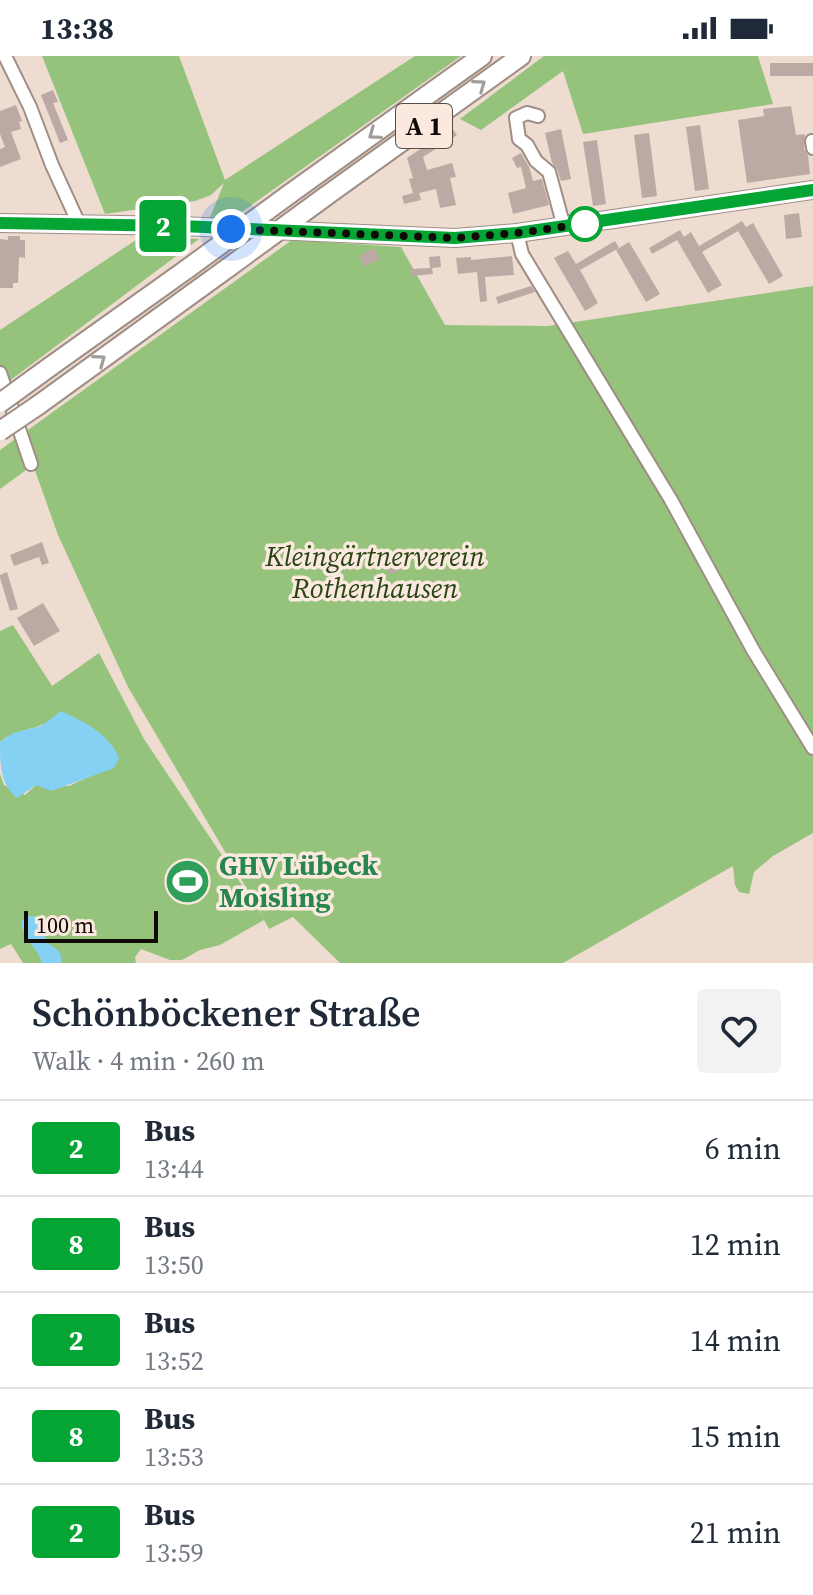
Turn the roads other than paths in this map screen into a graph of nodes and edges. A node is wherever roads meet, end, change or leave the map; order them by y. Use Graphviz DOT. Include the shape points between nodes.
graph roads {
  1 [pos="5,56"];
  2 [pos="482,56"];
  3 [pos="521,56"];
  4 [pos="538,116"];
  5 [pos="813,190"];
  6 [pos="0,223"];
  7 [pos="79,224"];
  8 [pos="564,227"];
  9 [pos="517,233"];
  10 [pos="0,373"];
  11 [pos="0,403"];
  12 [pos="0,431"];
  13 [pos="31,464"];
  14 [pos="813,748"];
  1 -- 7 [label="street" via="30,107 48,167"];
  2 -- 11 [label="highway, A 1, one-way, bridge"];
  12 -- 3 [label="highway, A 1, one-way, bridge"];
  4 -- 8 [label="street" via="516,118 519,139 549,172"];
  5 -- 8 [label="main road"];
  6 -- 7 [label="main road"];
  7 -- 9 [label="main road" via="455,238"];
  8 -- 9 [label="main road"];
  9 -- 14 [label="street" via="522,254"];
  10 -- 13 [label="street"];
}
